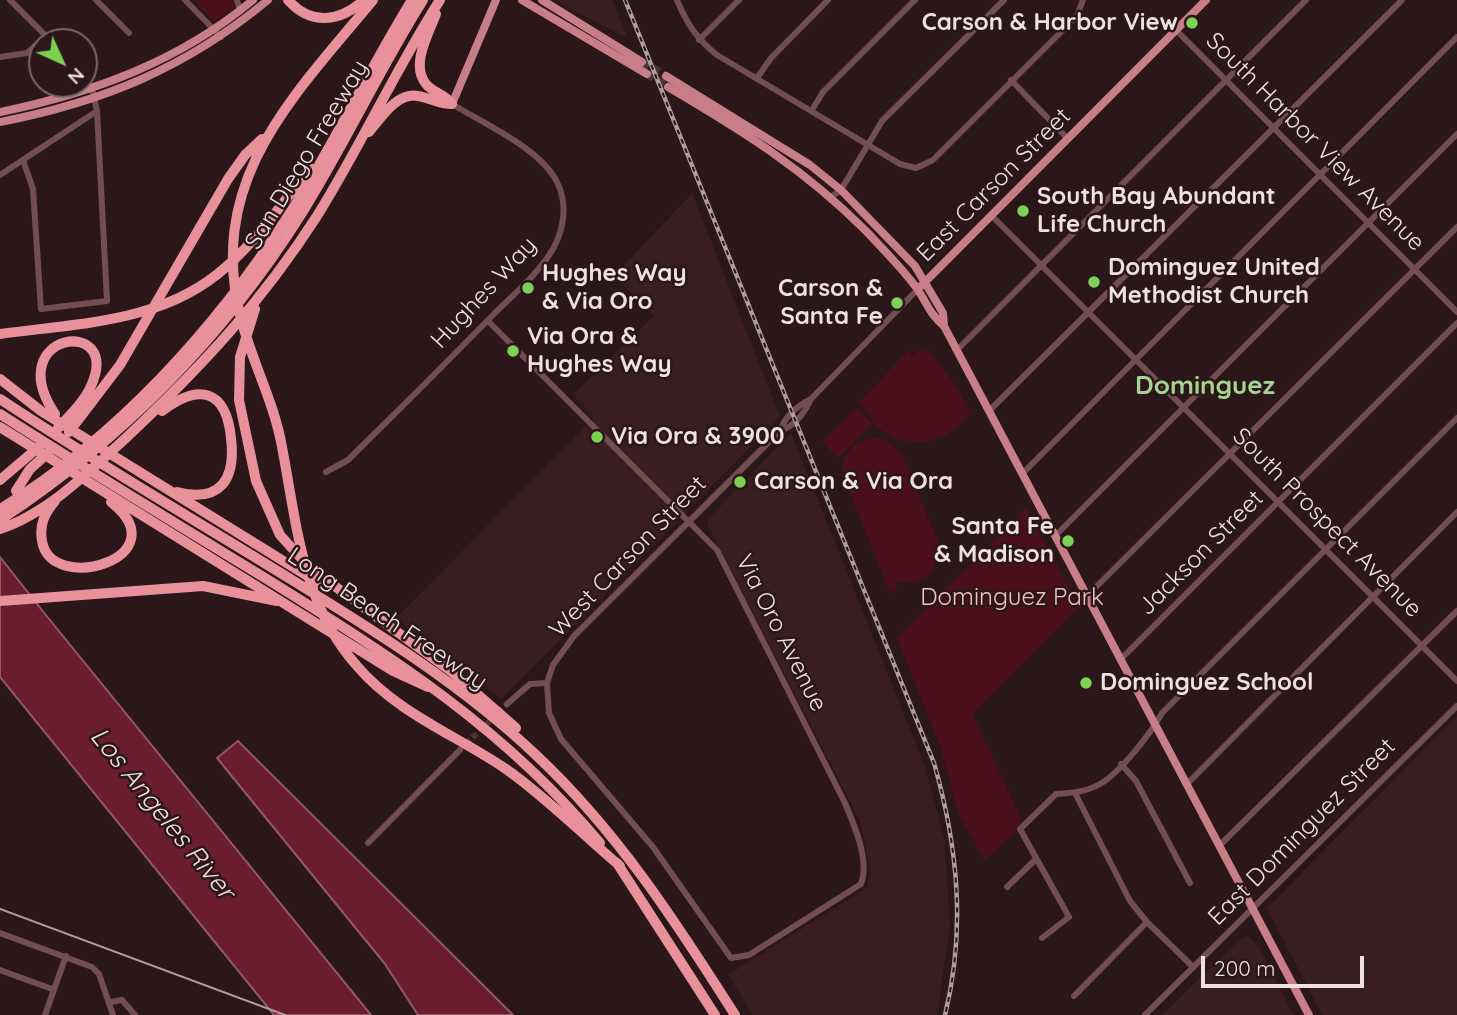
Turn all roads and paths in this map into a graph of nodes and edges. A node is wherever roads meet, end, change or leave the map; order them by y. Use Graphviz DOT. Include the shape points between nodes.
graph roads {
  1 [pos="10,0"];
  2 [pos="96,0"];
  3 [pos="185,0"];
  4 [pos="237,0"];
  5 [pos="253,0"];
  6 [pos="268,0"];
  7 [pos="288,0"];
  8 [pos="364,0"];
  9 [pos="373,0"];
  10 [pos="405,0"];
  11 [pos="414,0"];
  12 [pos="424,0"];
  13 [pos="441,0"];
  14 [pos="496,0"];
  15 [pos="522,0"];
  16 [pos="542,0"];
  17 [pos="677,0"];
  18 [pos="739,0"];
  19 [pos="828,0"];
  20 [pos="915,0"];
  21 [pos="1003,0"];
  22 [pos="1206,0"];
  23 [pos="1306,0"];
  24 [pos="1402,0"];
  25 [pos="1084,1"];
  26 [pos="240,11"];
  27 [pos="38,28"];
  28 [pos="214,29"];
  29 [pos="1176,30"];
  30 [pos="129,33"];
  31 [pos="221,37"];
  32 [pos="1457,37"];
  33 [pos="699,40"];
  34 [pos="28,52"];
  35 [pos="0,57"];
  36 [pos="642,62"];
  37 [pos="647,74"];
  38 [pos="666,76"];
  39 [pos="757,78"];
  40 [pos="1011,80"];
  41 [pos="1226,80"];
  42 [pos="98,87"];
  43 [pos="668,87"];
  44 [pos="56,98"];
  45 [pos="94,99"];
  46 [pos="452,104"];
  47 [pos="812,110"];
  48 [pos="97,111"];
  49 [pos="0,112"];
  50 [pos="0,122"];
  51 [pos="1273,128"];
  52 [pos="267,134"];
  53 [pos="1457,134"];
  54 [pos="1068,139"];
  55 [pos="357,145"];
  56 [pos="865,145"];
  57 [pos="23,160"];
  58 [pos="310,168"];
  59 [pos="0,174"];
  60 [pos="1320,175"];
  61 [pos="841,190"];
  62 [pos="831,198"];
  63 [pos="991,215"];
  64 [pos="1368,223"];
  65 [pos="1457,226"];
  66 [pos="1042,266"];
  67 [pos="1415,269"];
  68 [pos="926,281"];
  69 [pos="918,289"];
  70 [pos="257,302"];
  71 [pos="1088,312"];
  72 [pos="1457,312"];
  73 [pos="488,321"];
  74 [pos="1457,323"];
  75 [pos="944,326"];
  76 [pos="0,334"];
  77 [pos="39,346"];
  78 [pos="957,350"];
  79 [pos="1136,360"];
  80 [pos="0,379"];
  81 [pos="28,385"];
  82 [pos="0,399"];
  83 [pos="811,400"];
  84 [pos="1184,408"];
  85 [pos="989,411"];
  86 [pos="0,414"];
  87 [pos="1457,418"];
  88 [pos="0,427"];
  89 [pos="106,431"];
  90 [pos="76,433"];
  91 [pos="127,436"];
  92 [pos="1230,453"];
  93 [pos="326,472"];
  94 [pos="40,474"];
  95 [pos="1022,474"];
  96 [pos="0,480"];
  97 [pos="83,480"];
  98 [pos="169,490"];
  99 [pos="62,492"];
  100 [pos="1278,502"];
  101 [pos="3,509"];
  102 [pos="1457,512"];
  103 [pos="0,520"];
  104 [pos="689,521"];
  105 [pos="0,529"];
  106 [pos="1056,535"];
  107 [pos="1326,550"];
  108 [pos="1087,596"];
  109 [pos="1372,596"];
  110 [pos="0,601"];
  111 [pos="282,601"];
  112 [pos="1457,611"];
  113 [pos="394,628"];
  114 [pos="1422,646"];
  115 [pos="1120,660"];
  116 [pos="1457,681"];
  117 [pos="547,683"];
  118 [pos="447,696"];
  119 [pos="507,704"];
  120 [pos="1457,706"];
  121 [pos="1155,726"];
  122 [pos="460,750"];
  123 [pos="537,756"];
  124 [pos="1121,764"];
  125 [pos="1187,784"];
  126 [pos="1075,793"];
  127 [pos="368,843"];
  128 [pos="1219,846"];
  129 [pos="1035,860"];
  130 [pos="620,866"];
  131 [pos="1190,883"];
  132 [pos="1007,887"];
  133 [pos="1251,910"];
  134 [pos="1147,922"];
  135 [pos="0,933"];
  136 [pos="1042,938"];
  137 [pos="66,956"];
  138 [pos="1193,967"];
  139 [pos="0,970"];
  140 [pos="52,989"];
  141 [pos="1074,996"];
  142 [pos="111,1002"];
  143 [pos="45,1015"];
  144 [pos="113,1015"];
  145 [pos="135,1015"];
  146 [pos="715,1015"];
  147 [pos="735,1015"];
  148 [pos="1145,1015"];
  149 [pos="1309,1015"];
  1 -- 27 [label="street"];
  2 -- 30 [label="street"];
  3 -- 28 [label="street"];
  4 -- 26 [label="street"];
  5 -- 26 [label="main road"];
  6 -- 31 [label="main road"];
  7 -- 8 [label="highway" via="309,16 331,19"];
  9 -- 52 [label="highway"];
  10 -- 58 [label="highway, San Diego Freeway"];
  11 -- 89 [label="highway" via="299,198 244,280 197,337"];
  12 -- 89 [label="highway, San Diego Freeway" via="269,262 191,358"];
  13 -- 46 [label="highway" via="419,69 426,84"];
  13 -- 55 [label="highway"];
  14 -- 46 [label="main road"];
  15 -- 37 [label="main road"];
  16 -- 36 [label="main road"];
  17 -- 33 [label="street"];
  18 -- 33 [label="street"];
  19 -- 39 [label="street"];
  20 -- 47 [label="street" via="823,92"];
  21 -- 56 [label="street" via="882,121"];
  22 -- 29 [label="main road, East Carson Street"];
  23 -- 41 [label="street"];
  24 -- 51 [label="street"];
  25 -- 40 [label="street" via="1077,16"];
  26 -- 28 [label="main road"];
  28 -- 31 [label="street"];
  28 -- 42 [label="main road" via="151,66"];
  29 -- 41 [label="street, South Harbor View Avenue"];
  29 -- 54 [label="main road, East Carson Street"];
  31 -- 45 [label="main road" via="155,75"];
  32 -- 60 [label="street"];
  33 -- 39 [label="street"];
  34 -- 35 [label="street"];
  38 -- 61 [label="main road" via="810,165"];
  39 -- 47 [label="street"];
  40 -- 54 [label="street"];
  40 -- 56 [label="street" via="922,167 906,167"];
  41 -- 51 [label="street, South Harbor View Avenue"];
  41 -- 66 [label="street"];
  43 -- 62 [label="main road" via="786,159"];
  44 -- 49 [label="main road"];
  45 -- 48 [label="street"];
  45 -- 50 [label="main road"];
  46 -- 55 [label="highway" via="406,96"];
  46 -- 73 [label="street, Hughes Way" via="538,157 559,185 563,201 564,217 552,251"];
  47 -- 56 [label="street"];
  48 -- 57 [label="street"];
  48 -- 57 [label="street" via="107,301 41,309 33,189"];
  51 -- 60 [label="street, South Harbor View Avenue"];
  51 -- 71 [label="street"];
  52 -- 94 [label="highway" via="233,172 116,372"];
  52 -- 130 [label="highway" via="237,214 235,280 240,312 279,430 304,568 315,600 334,637 358,668 402,707 508,771"];
  53 -- 64 [label="street"];
  54 -- 63 [label="main road, East Carson Street"];
  55 -- 70 [label="highway" via="317,215"];
  56 -- 61 [label="street"];
  57 -- 59 [label="street"];
  58 -- 76 [label="highway" via="234,260 187,295 117,319"];
  58 -- 89 [label="highway, San Diego Freeway" via="217,304"];
  60 -- 64 [label="street, South Harbor View Avenue"];
  60 -- 79 [label="street"];
  61 -- 62 [label="street"];
  61 -- 68 [label="main road"];
  62 -- 69 [label="main road"];
  63 -- 66 [label="street, South Prospect Avenue"];
  63 -- 68 [label="main road, East Carson Street"];
  64 -- 67 [label="street, South Harbor View Avenue"];
  64 -- 84 [label="street"];
  65 -- 67 [label="street"];
  66 -- 71 [label="street, South Prospect Avenue"];
  66 -- 78 [label="street"];
  67 -- 72 [label="street, South Harbor View Avenue"];
  67 -- 92 [label="street"];
  68 -- 69 [label="main road, East Carson Street"];
  68 -- 75 [label="main road" via="943,313"];
  69 -- 75 [label="main road" via="933,317"];
  69 -- 83 [label="street, East Carson Street"];
  70 -- 91 [label="highway" via="206,362"];
  70 -- 113 [label="highway" via="242,347 237,385 263,503 295,554"];
  71 -- 79 [label="street, South Prospect Avenue"];
  71 -- 85 [label="street"];
  73 -- 93 [label="street, Hughes Way" via="348,460"];
  73 -- 104 [label="street, Via Oro Avenue"];
  74 -- 100 [label="street, Jackson Street"];
  75 -- 78 [label="main road"];
  77 -- 94 [label="highway" via="65,339 81,346 94,369 93,380"];
  78 -- 85 [label="main road"];
  79 -- 84 [label="street, South Prospect Avenue"];
  79 -- 95 [label="street"];
  80 -- 90 [label="highway"];
  81 -- 90 [label="highway" via="39,401"];
  82 -- 123 [label="highway, Long Beach Freeway" via="412,655"];
  83 -- 104 [label="street, West Carson Street" via="793,411 780,431"];
  84 -- 92 [label="street, South Prospect Avenue"];
  84 -- 106 [label="street"];
  85 -- 95 [label="main road"];
  86 -- 118 [label="highway, Long Beach Freeway" via="375,646"];
  87 -- 107 [label="street"];
  88 -- 97 [label="highway"];
  89 -- 94 [label="highway, San Diego Freeway"];
  89 -- 94 [label="highway, San Diego Freeway"];
  90 -- 98 [label="highway"];
  91 -- 98 [label="highway" via="186,396 207,395 223,407 232,446 228,478 204,495"];
  91 -- 99 [label="highway"];
  92 -- 100 [label="street, South Prospect Avenue"];
  92 -- 108 [label="street"];
  94 -- 96 [label="highway"];
  94 -- 101 [label="highway, San Diego Freeway"];
  94 -- 101 [label="highway, San Diego Freeway" via="16,491"];
  95 -- 106 [label="main road"];
  97 -- 99 [label="highway" via="129,522 129,543 118,558 101,565 73,567 49,556 41,527"];
  97 -- 111 [label="highway"];
  98 -- 113 [label="highway"];
  99 -- 105 [label="highway" via="17,523"];
  100 -- 107 [label="street, South Prospect Avenue"];
  100 -- 115 [label="street, Jackson Street"];
  101 -- 103 [label="highway, San Diego Freeway"];
  102 -- 109 [label="street"];
  104 -- 117 [label="street, West Carson Street" via="574,636 553,665"];
  104 -- 117 [label="street, Via Oro Avenue" via="724,561 840,792 855,829 863,879 857,888 749,955 731,958 653,848 561,739 549,713"];
  106 -- 108 [label="main road"];
  107 -- 109 [label="street, South Prospect Avenue"];
  107 -- 121 [label="street" via="1162,713"];
  108 -- 115 [label="main road"];
  109 -- 114 [label="street, South Prospect Avenue"];
  109 -- 125 [label="street"];
  110 -- 111 [label="highway" via="203,586"];
  111 -- 118 [label="highway" via="393,671"];
  112 -- 114 [label="street"];
  113 -- 123 [label="highway" via="484,699 527,738"];
  114 -- 116 [label="street, South Prospect Avenue"];
  114 -- 128 [label="street"];
  115 -- 121 [label="main road"];
  117 -- 119 [label="street" via="530,684"];
  118 -- 130 [label="highway, Long Beach Freeway" via="536,774"];
  120 -- 133 [label="street, East Dominguez Street"];
  121 -- 124 [label="street"];
  121 -- 125 [label="main road"];
  122 -- 127 [label="street"];
  123 -- 147 [label="highway, Long Beach Freeway" via="637,867"];
  124 -- 126 [label="street" via="1101,783"];
  124 -- 131 [label="street" via="1136,781"];
  125 -- 128 [label="main road"];
  126 -- 129 [label="street" via="1056,794 1020,829"];
  126 -- 134 [label="street" via="1130,901"];
  128 -- 133 [label="main road"];
  129 -- 132 [label="street"];
  129 -- 136 [label="street" via="1069,917"];
  130 -- 146 [label="highway, Long Beach Freeway"];
  133 -- 138 [label="street, East Dominguez Street"];
  133 -- 149 [label="main road"];
  134 -- 138 [label="street"];
  134 -- 141 [label="street"];
  135 -- 137 [label="street"];
  137 -- 140 [label="street"];
  137 -- 142 [label="street" via="96,970"];
  138 -- 148 [label="street, East Dominguez Street"];
  139 -- 140 [label="street"];
  140 -- 143 [label="street"];
  142 -- 144 [label="street"];
  142 -- 145 [label="street" via="122,1000"];
}
